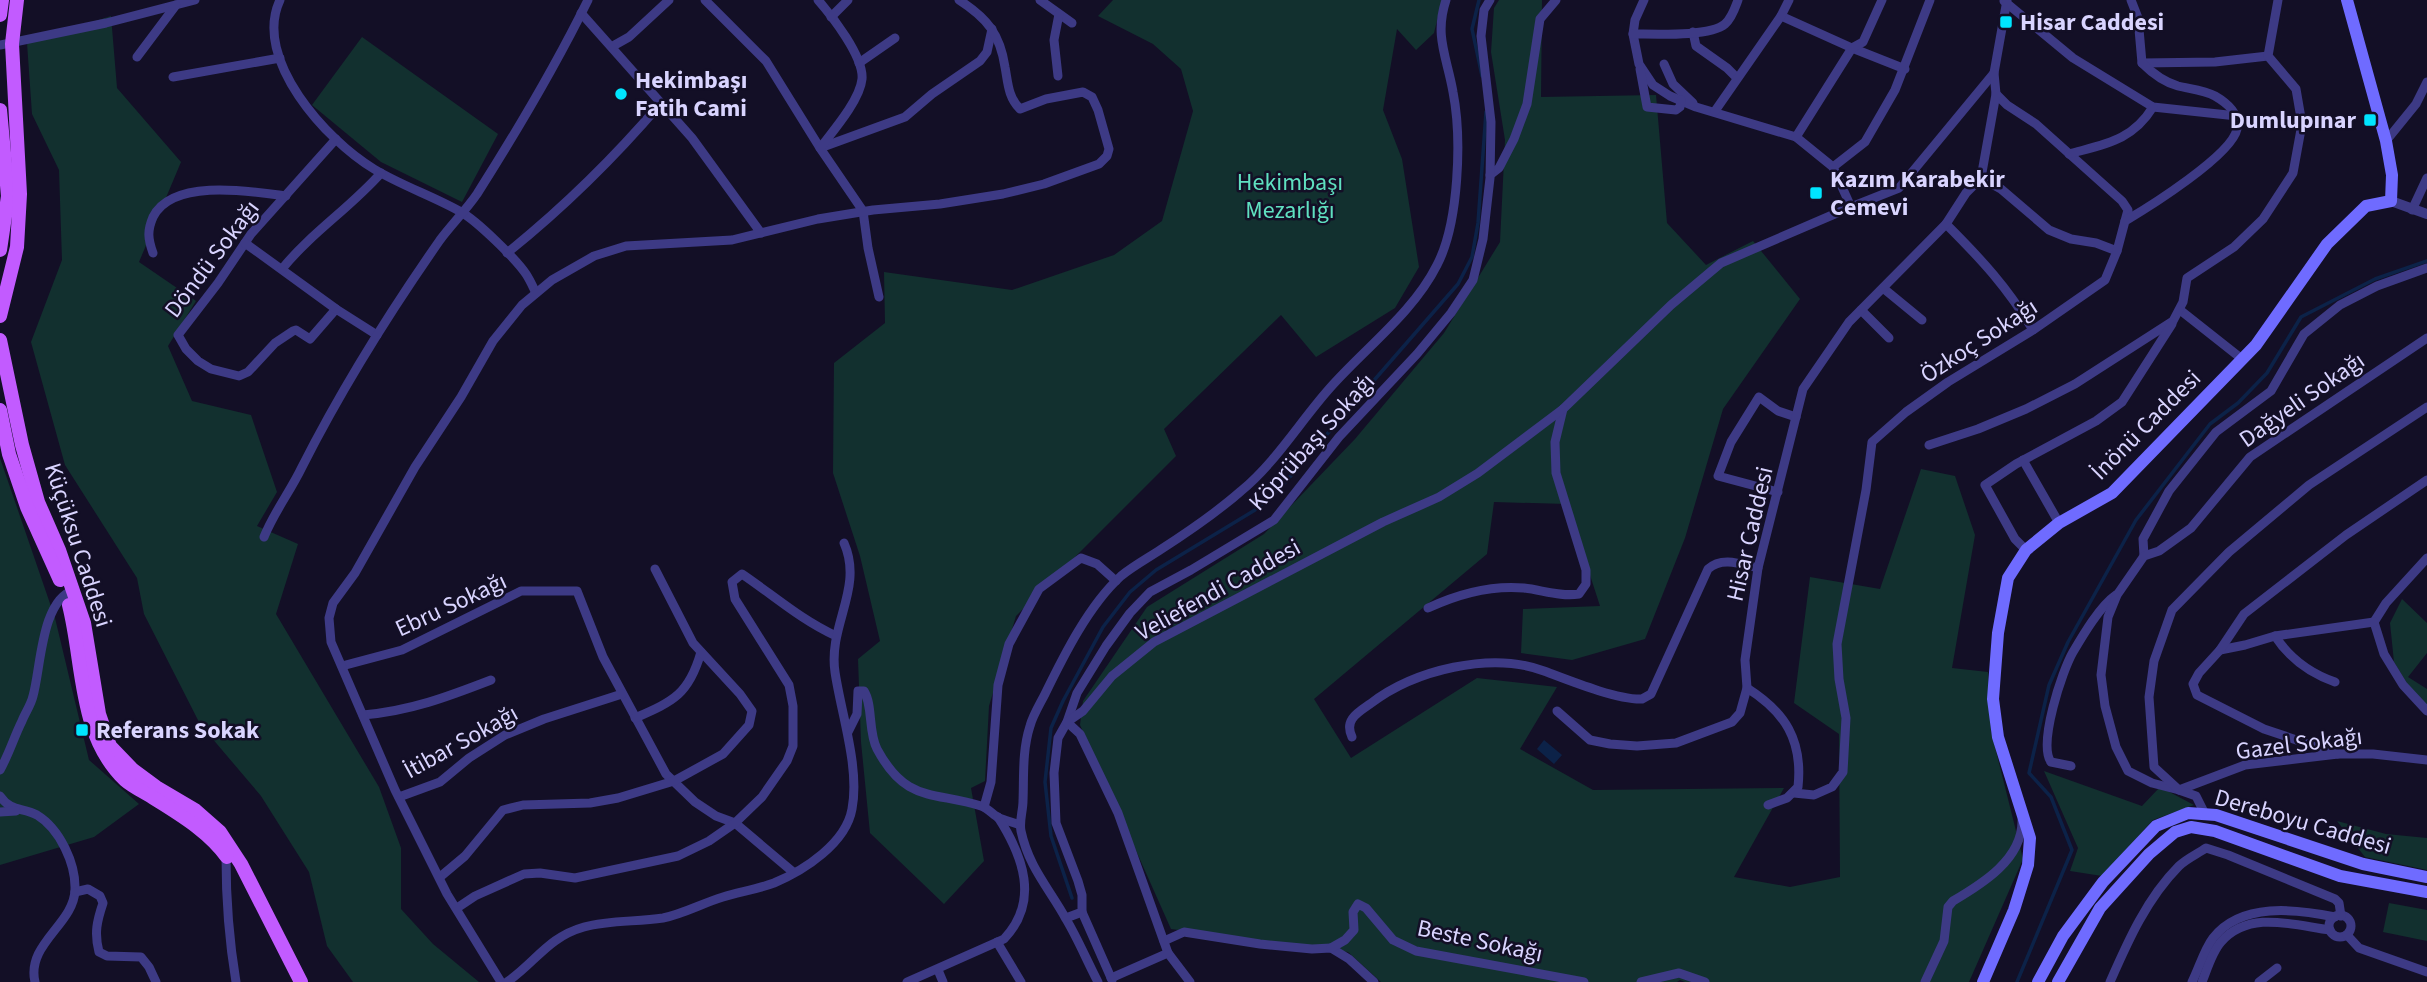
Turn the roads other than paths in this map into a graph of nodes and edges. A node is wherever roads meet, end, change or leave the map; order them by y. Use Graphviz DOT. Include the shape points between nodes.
graph roads {
  1 [pos="2,0"];
  2 [pos="17,0"];
  3 [pos="195,0"];
  4 [pos="280,0"];
  5 [pos="587,0"];
  6 [pos="669,0"];
  7 [pos="705,0"];
  8 [pos="818,0"];
  9 [pos="848,0"];
  10 [pos="959,0"];
  11 [pos="1040,0"];
  12 [pos="1446,0"];
  13 [pos="1490,0"];
  14 [pos="1556,0"];
  15 [pos="1644,0"];
  16 [pos="1738,0"];
  17 [pos="1789,0"];
  18 [pos="1882,0"];
  19 [pos="1930,0"];
  20 [pos="2131,0"];
  21 [pos="2278,0"];
  22 [pos="2347,0"];
  23 [pos="2005,1"];
  24 [pos="177,5"];
  25 [pos="581,13"];
  26 [pos="1059,14"];
  27 [pos="0,15"];
  28 [pos="1781,16"];
  29 [pos="831,18"];
  30 [pos="1072,23"];
  31 [pos="992,29"];
  32 [pos="1693,32"];
  33 [pos="1633,34"];
  34 [pos="895,38"];
  35 [pos="6,45"];
  36 [pos="613,46"];
  37 [pos="1852,48"];
  38 [pos="137,57"];
  39 [pos="2268,57"];
  40 [pos="280,58"];
  41 [pos="859,62"];
  42 [pos="2142,63"];
  43 [pos="1639,64"];
  44 [pos="1664,64"];
  45 [pos="1905,69"];
  46 [pos="1994,74"];
  47 [pos="1058,75"];
  48 [pos="173,77"];
  49 [pos="1737,78"];
  50 [pos="2427,82"];
  51 [pos="1996,94"];
  52 [pos="1681,100"];
  53 [pos="661,103"];
  54 [pos="1696,107"];
  55 [pos="2153,107"];
  56 [pos="0,110"];
  57 [pos="1715,111"];
  58 [pos="2236,116"];
  59 [pos="1796,137"];
  60 [pos="336,139"];
  61 [pos="2386,141"];
  62 [pos="820,148"];
  63 [pos="2069,154"];
  64 [pos="1833,167"];
  65 [pos="381,173"];
  66 [pos="1490,175"];
  67 [pos="1982,178"];
  68 [pos="2427,178"];
  69 [pos="286,197"];
  70 [pos="2391,201"];
  71 [pos="1852,207"];
  72 [pos="2412,210"];
  73 [pos="863,211"];
  74 [pos="462,213"];
  75 [pos="2427,214"];
  76 [pos="2125,221"];
  77 [pos="1947,224"];
  78 [pos="761,233"];
  79 [pos="245,243"];
  80 [pos="0,250"];
  81 [pos="2117,251"];
  82 [pos="153,253"];
  83 [pos="507,253"];
  84 [pos="2427,268"];
  85 [pos="282,270"];
  86 [pos="1883,288"];
  87 [pos="536,293"];
  88 [pos="879,297"];
  89 [pos="336,309"];
  90 [pos="1861,310"];
  91 [pos="2180,310"];
  92 [pos="0,316"];
  93 [pos="1922,320"];
  94 [pos="2173,321"];
  95 [pos="2033,330"];
  96 [pos="377,335"];
  97 [pos="1888,338"];
  98 [pos="2427,338"];
  99 [pos="0,340"];
  100 [pos="2242,359"];
  101 [pos="2427,407"];
  102 [pos="1563,409"];
  103 [pos="0,410"];
  104 [pos="1796,417"];
  105 [pos="1929,445"];
  106 [pos="2023,460"];
  107 [pos="2427,480"];
  108 [pos="1777,492"];
  109 [pos="2059,523"];
  110 [pos="264,537"];
  111 [pos="844,543"];
  112 [pos="2026,550"];
  113 [pos="2144,556"];
  114 [pos="2427,558"];
  115 [pos="1758,568"];
  116 [pos="655,569"];
  117 [pos="1116,581"];
  118 [pos="70,591"];
  119 [pos="2117,594"];
  120 [pos="1427,608"];
  121 [pos="2374,622"];
  122 [pos="836,636"];
  123 [pos="2275,636"];
  124 [pos="2220,650"];
  125 [pos="701,652"];
  126 [pos="342,666"];
  127 [pos="491,680"];
  128 [pos="2335,682"];
  129 [pos="1747,688"];
  130 [pos="622,694"];
  131 [pos="1557,711"];
  132 [pos="2427,711"];
  133 [pos="363,715"];
  134 [pos="635,719"];
  135 [pos="1067,722"];
  136 [pos="848,732"];
  137 [pos="1352,737"];
  138 [pos="2338,754"];
  139 [pos="2426,761"];
  140 [pos="2071,766"];
  141 [pos="0,770"];
  142 [pos="674,781"];
  143 [pos="2179,790"];
  144 [pos="1794,793"];
  145 [pos="0,796"];
  146 [pos="399,797"];
  147 [pos="1768,805"];
  148 [pos="984,807"];
  149 [pos="2022,807"];
  150 [pos="21,810"];
  151 [pos="0,812"];
  152 [pos="2205,814"];
  153 [pos="998,817"];
  154 [pos="735,823"];
  155 [pos="1020,825"];
  156 [pos="226,857"];
  157 [pos="793,872"];
  158 [pos="440,877"];
  159 [pos="2427,877"];
  160 [pos="75,892"];
  161 [pos="2427,892"];
  162 [pos="457,908"];
  163 [pos="1082,912"];
  164 [pos="2338,916"];
  165 [pos="1066,918"];
  166 [pos="2330,930"];
  167 [pos="2347,935"];
  168 [pos="1164,941"];
  169 [pos="998,942"];
  170 [pos="1331,948"];
  171 [pos="1168,953"];
  172 [pos="2277,968"];
  173 [pos="938,970"];
  174 [pos="2427,972"];
  175 [pos="512,980"];
  176 [pos="1112,980"];
  177 [pos="35,982"];
  178 [pos="156,982"];
  179 [pos="236,982"];
  180 [pos="291,982"];
  181 [pos="301,982"];
  182 [pos="501,982"];
  183 [pos="907,982"];
  184 [pos="943,982"];
  185 [pos="1021,982"];
  186 [pos="1098,982"];
  187 [pos="1190,982"];
  188 [pos="1374,982"];
  189 [pos="1584,982"];
  190 [pos="1641,982"];
  191 [pos="1704,982"];
  192 [pos="1925,982"];
  193 [pos="1983,982"];
  194 [pos="2038,982"];
  195 [pos="2058,982"];
  196 [pos="2110,982"];
  197 [pos="2192,982"];
  198 [pos="2202,982"];
  199 [pos="2259,982"];
  1 -- 27 [label="main road"];
  2 -- 35 [label="main road"];
  3 -- 24 [label="street"];
  4 -- 40 [label="street" via="274,13 274,35"];
  5 -- 25 [label="street"];
  6 -- 36 [label="street"];
  7 -- 62 [label="street" via="765,61"];
  8 -- 29 [label="street"];
  9 -- 29 [label="street"];
  10 -- 31 [label="street"];
  11 -- 26 [label="street"];
  12 -- 117 [label="street, Köprübaşı Sokağı" via="1439,20 1457,121 1457,165 1451,214 1436,268 1264,471 1201,523"];
  13 -- 66 [label="street, Köprübaşı Sokağı" via="1481,36 1491,122"];
  14 -- 66 [label="street" via="1540,19 1527,104 1514,139 1499,168"];
  15 -- 33 [label="street"];
  16 -- 32 [label="street" via="1724,26"];
  17 -- 28 [label="street"];
  18 -- 37 [label="street" via="1863,42"];
  19 -- 45 [label="street"];
  20 -- 42 [label="street"];
  21 -- 39 [label="street"];
  22 -- 61 [label="main road"];
  23 -- 46 [label="street"];
  23 -- 55 [label="street" via="2073,58"];
  24 -- 35 [label="street"];
  24 -- 38 [label="street"];
  25 -- 36 [label="street"];
  25 -- 74 [label="street" via="560,57"];
  26 -- 30 [label="street"];
  26 -- 47 [label="street" via="1054,40"];
  28 -- 37 [label="street"];
  28 -- 49 [label="street"];
  29 -- 41 [label="street"];
  31 -- 62 [label="street" via="980,61 905,117"];
  31 -- 73 [label="street" via="1013,102 1020,109 1083,92 1092,97 1109,149 1107,156 1099,164 1003,194"];
  32 -- 33 [label="street"];
  32 -- 49 [label="street" via="1696,46"];
  33 -- 43 [label="street"];
  34 -- 41 [label="street"];
  35 -- 92 [label="main road" via="20,194 17,247"];
  36 -- 53 [label="street"];
  37 -- 45 [label="street"];
  37 -- 59 [label="street"];
  39 -- 42 [label="street"];
  39 -- 91 [label="street" via="2296,89 2302,124 2293,173 2263,219 2234,247 2187,278"];
  40 -- 48 [label="street"];
  40 -- 60 [label="street" via="299,99"];
  41 -- 62 [label="street" via="862,81 855,97"];
  42 -- 58 [label="street" via="2175,85 2212,94"];
  43 -- 52 [label="street" via="1653,85"];
  43 -- 52 [label="street" via="1647,107 1676,110"];
  44 -- 54 [label="street" via="1673,84"];
  45 -- 64 [label="street" via="1865,142"];
  46 -- 51 [label="street"];
  46 -- 71 [label="street, Veliefendi Caddesi" via="1899,188"];
  49 -- 57 [label="street"];
  50 -- 61 [label="street"];
  51 -- 63 [label="street"];
  51 -- 67 [label="street"];
  52 -- 54 [label="street"];
  53 -- 78 [label="street"];
  53 -- 83 [label="street" via="588,182"];
  54 -- 57 [label="street"];
  55 -- 58 [label="street"];
  55 -- 63 [label="street" via="2143,123 2121,139"];
  56 -- 80 [label="main road" via="8,196"];
  57 -- 59 [label="street"];
  58 -- 76 [label="street" via="2237,130 2230,144"];
  59 -- 64 [label="street"];
  60 -- 65 [label="street"];
  60 -- 69 [label="street, Döndü Sokağı"];
  61 -- 70 [label="main road"];
  62 -- 73 [label="street"];
  63 -- 76 [label="street" via="2122,201 2128,210"];
  64 -- 71 [label="street"];
  65 -- 74 [label="street"];
  65 -- 85 [label="street" via="300,247"];
  66 -- 135 [label="street, Köprübaşı Sokağı" via="1473,280 1451,313 1339,437 1274,520 1150,592 1130,613 1077,693"];
  67 -- 77 [label="street, Hisar Caddesi" via="1966,193"];
  67 -- 81 [label="street" via="2049,230"];
  68 -- 72 [label="street"];
  69 -- 79 [label="street, Döndü Sokağı"];
  69 -- 82 [label="street" via="225,190 178,194 159,205 147,229"];
  70 -- 72 [label="street"];
  70 -- 100 [label="main road, İnönü Caddesi" via="2366,206 2326,244"];
  71 -- 102 [label="street, Veliefendi Caddesi" via="1721,262"];
  72 -- 75 [label="street"];
  73 -- 78 [label="street"];
  73 -- 88 [label="street"];
  74 -- 83 [label="street"];
  74 -- 96 [label="street"];
  76 -- 81 [label="street, Özkoç Sokağı"];
  77 -- 86 [label="street, Hisar Caddesi"];
  77 -- 95 [label="street" via="1992,271"];
  78 -- 87 [label="street" via="732,240 626,246 594,256"];
  79 -- 85 [label="street"];
  79 -- 89 [label="street, Döndü Sokağı" via="178,335 198,361 239,376 293,331 310,339"];
  81 -- 95 [label="street, Özkoç Sokağı" via="2105,280"];
  83 -- 87 [label="street" via="526,273"];
  84 -- 113 [label="street, Dağyeli Sokağı" via="2352,299 2304,334 2271,391 2216,432 2169,491 2143,539"];
  85 -- 89 [label="street"];
  86 -- 90 [label="street, Hisar Caddesi"];
  86 -- 93 [label="street"];
  87 -- 126 [label="street" via="493,341 333,603 331,642"];
  89 -- 96 [label="street"];
  90 -- 97 [label="street"];
  90 -- 104 [label="street, Hisar Caddesi" via="1803,390"];
  91 -- 94 [label="street"];
  91 -- 100 [label="street"];
  94 -- 105 [label="street" via="2076,384 1978,429"];
  94 -- 106 [label="street" via="2122,402"];
  95 -- 144 [label="street, Özkoç Sokağı" via="1948,382 1872,442 1837,644 1846,718 1843,772 1832,787 1814,794"];
  96 -- 110 [label="street"];
  98 -- 113 [label="street, Dağyeli Sokağı" via="2250,457 2191,528 2160,551"];
  99 -- 118 [label="main road, Küçüksu Caddesi" via="37,502"];
  100 -- 109 [label="main road, İnönü Caddesi" via="2112,493"];
  101 -- 143 [label="street" via="2309,485 2229,552 2172,610 2154,661 2149,697 2154,767"];
  102 -- 120 [label="street" via="1555,442 1556,473 1586,570 1586,584 1579,594 1571,595 1522,588 1486,590"];
  102 -- 135 [label="street, Veliefendi Caddesi" via="1439,497 1154,642"];
  103 -- 118 [label="main road, Küçüksu Caddesi" via="27,507"];
  104 -- 108 [label="street, Hisar Caddesi"];
  104 -- 108 [label="street" via="1759,397 1731,442 1718,476"];
  106 -- 109 [label="street"];
  106 -- 112 [label="street" via="1984,485"];
  107 -- 124 [label="street" via="2244,614"];
  108 -- 115 [label="street, Hisar Caddesi"];
  109 -- 112 [label="main road, İnönü Caddesi"];
  111 -- 122 [label="street" via="850,556 850,577"];
  112 -- 149 [label="main road, İnönü Caddesi" via="2008,578 1993,699 1998,737"];
  113 -- 119 [label="street, Dağyeli Sokağı"];
  114 -- 121 [label="street"];
  115 -- 129 [label="street, Hisar Caddesi" via="1745,660"];
  115 -- 137 [label="street" via="1725,561 1708,569 1651,694 1642,699 1514,663 1456,667 1420,676 1381,695 1352,718"];
  116 -- 125 [label="street"];
  117 -- 148 [label="street" via="1082,558 1039,589 1026,611 1009,644 998,685 991,782"];
  117 -- 155 [label="street, Köprübaşı Sokağı" via="1080,631 1030,724 1023,756"];
  118 -- 141 [label="street" via="51,613 33,697"];
  118 -- 156 [label="main road, Küçüksu Caddesi" via="90,722 104,753 126,781 191,821"];
  118 -- 181 [label="main road, Küçüksu Caddesi" via="84,624 99,715 110,746 133,770 220,832"];
  119 -- 140 [label="street" via="2104,603 2072,654 2056,696 2047,757"];
  119 -- 143 [label="street, Dağyeli Sokağı" via="2108,617 2101,675 2116,747 2128,771"];
  121 -- 123 [label="street"];
  121 -- 132 [label="street" via="2384,654 2403,685"];
  122 -- 136 [label="street" via="835,672"];
  122 -- 154 [label="street" via="741,574 732,582 736,599 789,685 793,706 793,746 787,761 762,797"];
  123 -- 124 [label="street"];
  123 -- 128 [label="street" via="2299,664"];
  124 -- 138 [label="street" via="2193,684 2197,695 2264,729"];
  125 -- 134 [label="street" via="694,677 680,693"];
  125 -- 142 [label="street" via="752,711 749,725 723,754"];
  126 -- 130 [label="street, Ebru Sokağı" via="402,650 521,591 577,591"];
  126 -- 133 [label="street"];
  127 -- 133 [label="street" via="429,704"];
  129 -- 131 [label="street, Hisar Caddesi" via="1740,713 1732,722 1676,743 1637,746 1590,740"];
  129 -- 144 [label="street" via="1774,707 1789,727 1799,765"];
  130 -- 134 [label="street"];
  130 -- 146 [label="street, İtibar Sokağı" via="505,735 440,782"];
  133 -- 146 [label="street"];
  134 -- 142 [label="street"];
  135 -- 163 [label="street, Köprübaşı Sokağı" via="1058,738 1054,773 1056,823 1078,881"];
  135 -- 168 [label="street" via="1080,734 1118,813"];
  136 -- 148 [label="street" via="857,714 858,691 864,691 876,746 902,783 928,796"];
  136 -- 157 [label="street" via="853,807 847,826 811,862"];
  138 -- 139 [label="street, Gazel Sokağı"];
  138 -- 143 [label="street, Gazel Sokağı" via="2245,765"];
  142 -- 154 [label="street" via="695,802"];
  142 -- 158 [label="street" via="590,803 503,810 465,856"];
  143 -- 152 [label="street" via="2196,796"];
  144 -- 147 [label="street, Özkoç Sokağı"];
  145 -- 150 [label="street" via="6,805"];
  146 -- 158 [label="street"];
  148 -- 153 [label="street"];
  149 -- 192 [label="street" via="2022,828 1999,870 1948,907 1944,941"];
  149 -- 193 [label="main road, İnönü Caddesi" via="2030,838 2028,865"];
  150 -- 151 [label="street"];
  150 -- 160 [label="street" via="44,821 65,847"];
  152 -- 159 [label="main road, Dereboyu Caddesi" via="2363,864"];
  152 -- 194 [label="main road, Dereboyu Caddesi" via="2188,813 2156,826 2103,882"];
  153 -- 155 [label="street"];
  153 -- 169 [label="street" via="1011,838 1026,888 1017,926"];
  154 -- 157 [label="street"];
  154 -- 162 [label="street" via="678,856 575,878 524,874"];
  155 -- 165 [label="street, Köprübaşı Sokağı" via="1036,873"];
  156 -- 179 [label="street" via="226,903"];
  156 -- 180 [label="main road, Küçüksu Caddesi"];
  157 -- 175 [label="street" via="774,883 663,918 583,928 557,938"];
  158 -- 162 [label="street"];
  160 -- 177 [label="street" via="38,954 32,971"];
  160 -- 178 [label="street" via="88,889 103,903 96,922 99,952 141,957"];
  161 -- 195 [label="main road, Dereboyu Caddesi" via="2340,876 2215,831 2191,827 2175,832 2149,854 2100,908"];
  162 -- 182 [label="street"];
  163 -- 165 [label="street"];
  163 -- 176 [label="street, Köprübaşı Sokağı"];
  164 -- 166 [label="street"];
  164 -- 167 [label="street" via="2351,923"];
  164 -- 196 [label="street" via="2335,899 2206,848 2180,865 2153,897"];
  164 -- 197 [label="street" via="2270,911 2234,920 2211,940"];
  165 -- 186 [label="street, Köprübaşı Sokağı"];
  166 -- 167 [label="street" via="2335,936"];
  166 -- 198 [label="street" via="2264,921 2242,926 2221,943"];
  167 -- 174 [label="street" via="2359,948"];
  168 -- 170 [label="street" via="1184,932 1260,944"];
  168 -- 171 [label="street"];
  169 -- 173 [label="street"];
  169 -- 185 [label="street"];
  170 -- 188 [label="street"];
  170 -- 189 [label="street, Beste Sokağı" via="1354,930 1353,912 1358,904 1393,940 1416,951"];
  171 -- 176 [label="street"];
  171 -- 187 [label="street"];
  172 -- 199 [label="street"];
  173 -- 183 [label="street"];
  173 -- 184 [label="street"];
  190 -- 191 [label="street" via="1679,973"];
}
